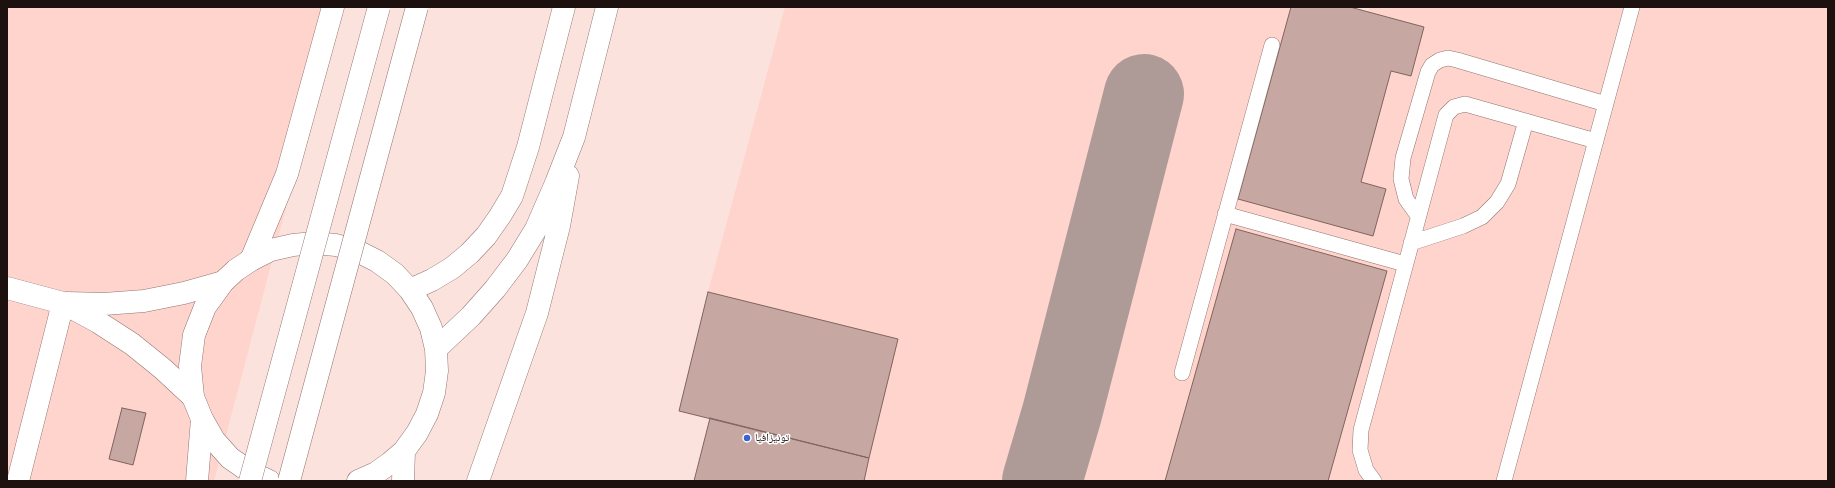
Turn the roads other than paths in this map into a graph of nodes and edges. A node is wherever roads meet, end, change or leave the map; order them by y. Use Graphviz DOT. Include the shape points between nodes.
graph roads {
  1 [pos="333,7"];
  2 [pos="379,7"];
  3 [pos="417,7"];
  4 [pos="564,7"];
  5 [pos="607,7"];
  6 [pos="1632,7"];
  7 [pos="1272,45"];
  8 [pos="1606,104"];
  9 [pos="1526,120"];
  10 [pos="574,137"];
  11 [pos="1596,141"];
  12 [pos="1225,214"];
  13 [pos="1418,216"];
  14 [pos="1411,243"];
  15 [pos="251,260"];
  16 [pos="1405,264"];
  17 [pos="223,282"];
  18 [pos="7,288"];
  19 [pos="410,290"];
  20 [pos="63,303"];
  21 [pos="436,349"];
  22 [pos="1182,373"];
  23 [pos="193,396"];
  24 [pos="202,419"];
  25 [pos="404,450"];
  26 [pos="18,481"];
  27 [pos="197,481"];
  28 [pos="250,481"];
  29 [pos="269,481"];
  30 [pos="289,481"];
  31 [pos="358,481"];
  32 [pos="403,481"];
  33 [pos="478,481"];
  34 [pos="1374,481"];
  35 [pos="1504,481"];
  1 -- 15 [label="main road" via="288,174"];
  2 -- 28 [label="main road, bridge"];
  3 -- 30 [label="main road, bridge"];
  4 -- 19 [label="main road" via="528,147 512,196 491,229 470,253 452,268"];
  5 -- 10 [label="main road"];
  6 -- 8 [label="lane"];
  7 -- 12 [label="lane"];
  8 -- 11 [label="lane"];
  8 -- 13 [label="lane" via="1457,60 1440,60 1432,65 1428,72 1403,158 1401,179 1406,199"];
  9 -- 11 [label="lane"];
  9 -- 13 [label="lane" via="1465,104 1454,107 1446,115 1442,126"];
  9 -- 14 [label="lane" via="1508,184 1497,202 1482,216 1463,226"];
  10 -- 21 [label="main road" via="536,229 517,260 480,305"];
  10 -- 33 [label="main road" via="559,226 537,313"];
  11 -- 35 [label="lane"];
  12 -- 16 [label="lane"];
  12 -- 22 [label="lane"];
  13 -- 14 [label="lane"];
  14 -- 16 [label="lane"];
  15 -- 17 [label="main road"];
  15 -- 19 [label="main road" via="271,250 292,245 336,245 377,261 395,274"];
  16 -- 34 [label="lane" via="1361,430 1360,450 1366,470"];
  17 -- 20 [label="main road" via="144,301 104,304"];
  17 -- 23 [label="main road" via="205,307 194,335 190,366"];
  18 -- 20 [label="main road"];
  19 -- 21 [label="main road" via="428,321"];
  20 -- 23 [label="main road" via="132,344"];
  20 -- 26 [label="main road"];
  21 -- 25 [label="main road" via="437,371 432,400 417,433"];
  23 -- 24 [label="main road"];
  24 -- 27 [label="main road"];
  24 -- 29 [label="main road" via="214,440 230,458"];
  25 -- 31 [label="main road" via="376,473"];
  25 -- 32 [label="main road"];
}
